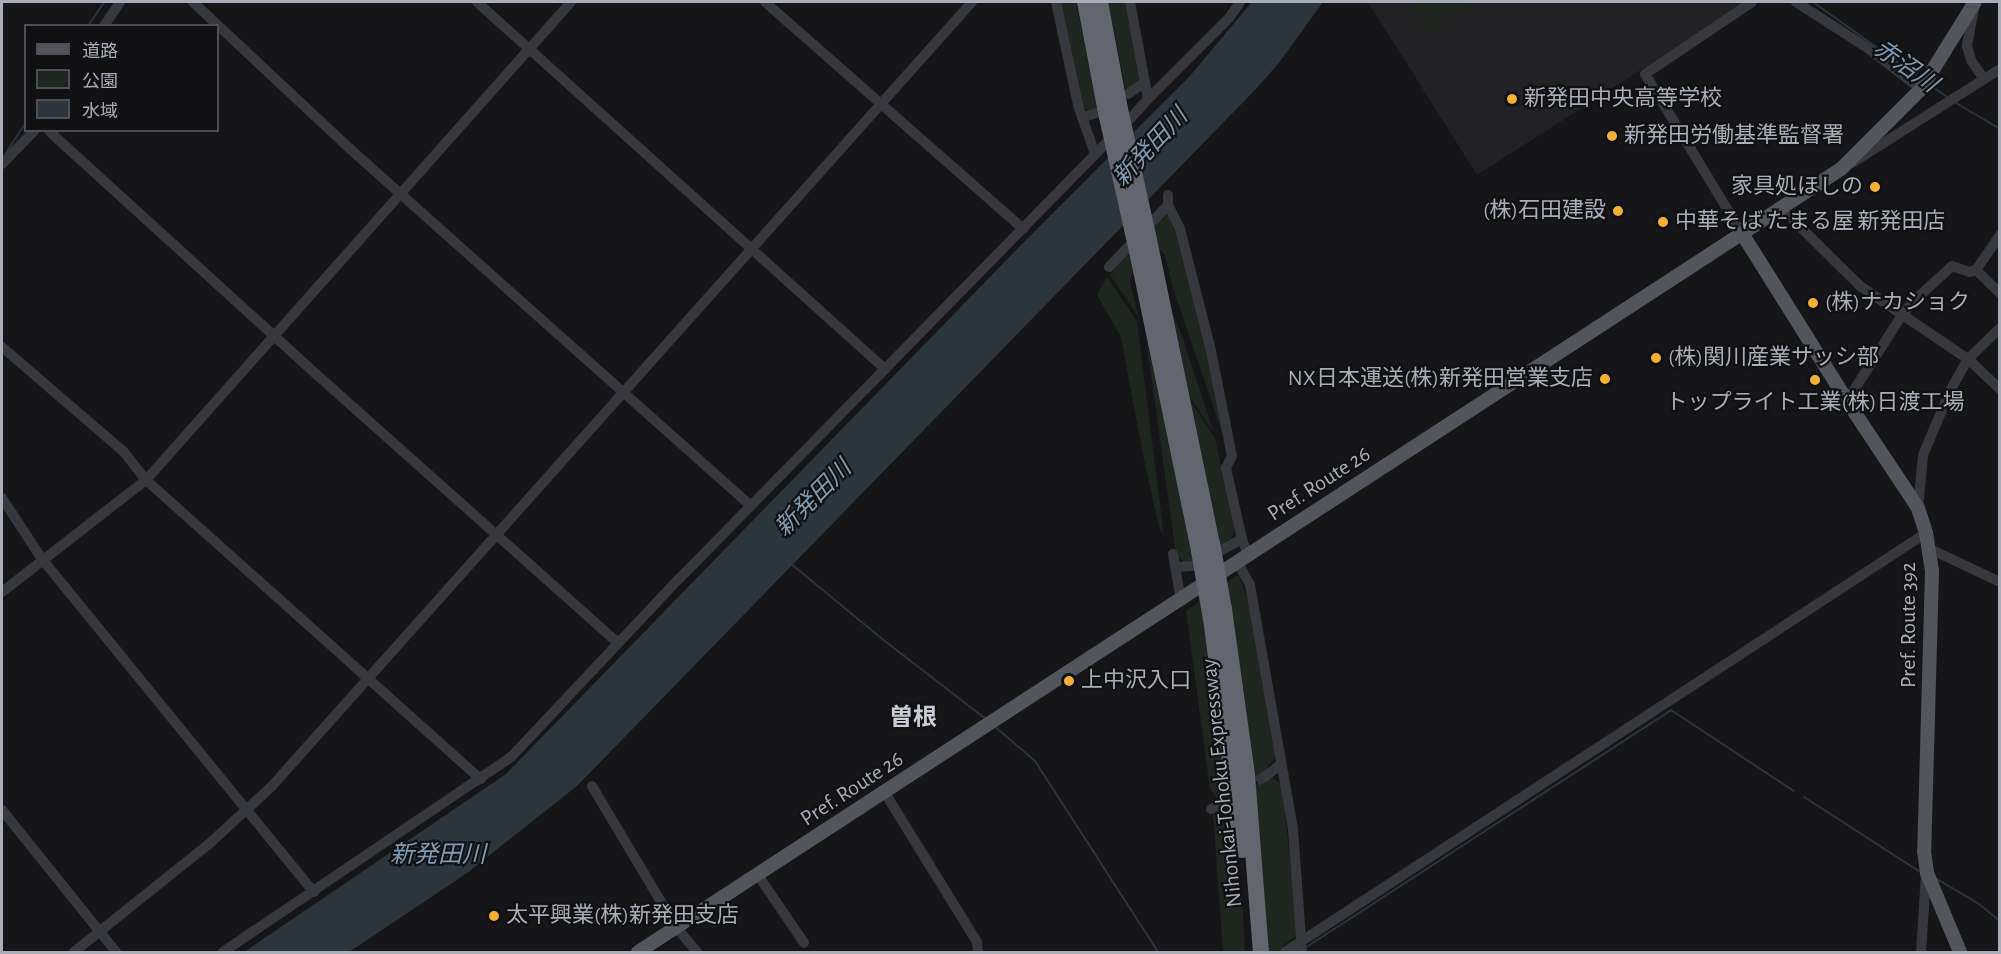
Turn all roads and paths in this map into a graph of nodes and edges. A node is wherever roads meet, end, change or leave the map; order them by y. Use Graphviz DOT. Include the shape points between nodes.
graph roads {
  1 [pos="120,2"];
  2 [pos="193,2"];
  3 [pos="477,2"];
  4 [pos="571,2"];
  5 [pos="765,2"];
  6 [pos="972,2"];
  7 [pos="1056,2"];
  8 [pos="1085,2"];
  9 [pos="1100,2"];
  10 [pos="1130,2"];
  11 [pos="1240,2"];
  12 [pos="1752,2"];
  13 [pos="1796,2"];
  14 [pos="1975,3"];
  15 [pos="105,24"];
  16 [pos="217,24"];
  17 [pos="219,26"];
  18 [pos="529,48"];
  19 [pos="2000,69"];
  20 [pos="1983,79"];
  21 [pos="1145,82"];
  22 [pos="1921,89"];
  23 [pos="1128,94"];
  24 [pos="1148,99"];
  25 [pos="880,103"];
  26 [pos="1108,113"];
  27 [pos="1082,118"];
  28 [pos="33,132"];
  29 [pos="50,132"];
  30 [pos="1095,154"];
  31 [pos="2,164"];
  32 [pos="1841,169"];
  33 [pos="401,194"];
  34 [pos="1782,209"];
  35 [pos="1023,229"];
  36 [pos="1743,234"];
  37 [pos="2000,235"];
  38 [pos="752,248"];
  39 [pos="1109,267"];
  40 [pos="1976,270"];
  41 [pos="2000,293"];
  42 [pos="1902,315"];
  43 [pos="1998,333"];
  44 [pos="274,337"];
  45 [pos="2,347"];
  46 [pos="1968,359"];
  47 [pos="885,369"];
  48 [pos="2000,389"];
  49 [pos="622,392"];
  50 [pos="1847,401"];
  51 [pos="146,480"];
  52 [pos="2,498"];
  53 [pos="751,506"];
  54 [pos="1918,508"];
  55 [pos="1926,533"];
  56 [pos="495,535"];
  57 [pos="1242,539"];
  58 [pos="1930,549"];
  59 [pos="1173,554"];
  60 [pos="42,559"];
  61 [pos="1243,559"];
  62 [pos="1176,567"];
  63 [pos="2000,582"];
  64 [pos="2,592"];
  65 [pos="1181,601"];
  66 [pos="1218,614"];
  67 [pos="618,644"];
  68 [pos="367,679"];
  69 [pos="1281,764"];
  70 [pos="1266,776"];
  71 [pos="481,779"];
  72 [pos="592,786"];
  73 [pos="885,793"];
  74 [pos="1223,802"];
  75 [pos="1211,809"];
  76 [pos="2,810"];
  77 [pos="247,811"];
  78 [pos="1927,873"];
  79 [pos="758,875"];
  80 [pos="314,892"];
  81 [pos="676,927"];
  82 [pos="99,932"];
  83 [pos="804,943"];
  84 [pos="1301,947"];
  85 [pos="74,952"];
  86 [pos="116,952"];
  87 [pos="223,952"];
  88 [pos="638,952"];
  89 [pos="697,952"];
  90 [pos="978,952"];
  91 [pos="1251,952"];
  92 [pos="1261,952"];
  93 [pos="1285,952"];
  94 [pos="1921,952"];
  95 [pos="1960,952"];
  1 -- 15 [label="street"];
  2 -- 16 [label="street"];
  3 -- 18 [label="street"];
  4 -- 18 [label="street"];
  5 -- 25 [label="street"];
  6 -- 25 [label="street"];
  7 -- 27 [label="street"];
  8 -- 26 [label="highway"];
  9 -- 26 [label="highway"];
  10 -- 21 [label="street"];
  11 -- 24 [label="street" via="1229,18"];
  12 -- 36 [label="street" via="1645,74"];
  13 -- 22 [label="street" via="1869,49"];
  14 -- 20 [label="street" via="1967,46"];
  14 -- 22 [label="main road, Pref. Route 26"];
  17 -- 33 [label="street"];
  18 -- 33 [label="street"];
  18 -- 38 [label="street"];
  19 -- 20 [label="street"];
  20 -- 32 [label="street"];
  21 -- 23 [label="street"];
  21 -- 24 [label="street"];
  22 -- 32 [label="main road, Pref. Route 26"];
  24 -- 30 [label="street"];
  25 -- 35 [label="street"];
  25 -- 38 [label="street"];
  26 -- 27 [label="street"];
  26 -- 66 [label="highway, bridge" via="1143,246"];
  27 -- 30 [label="street"];
  28 -- 31 [label="street"];
  29 -- 44 [label="street"];
  30 -- 35 [label="street"];
  32 -- 34 [label="main road, Pref. Route 26"];
  33 -- 44 [label="street"];
  33 -- 49 [label="street"];
  34 -- 36 [label="main road, Pref. Route 26"];
  34 -- 42 [label="street" via="1860,286"];
  35 -- 47 [label="street"];
  36 -- 50 [label="main road, Pref. Route 392"];
  36 -- 61 [label="main road, Pref. Route 26"];
  37 -- 40 [label="street"];
  38 -- 47 [label="street"];
  38 -- 49 [label="street"];
  39 -- 57 [label="street" via="1168,200 1180,229 1211,351 1232,456 1226,468"];
  40 -- 41 [label="street"];
  40 -- 42 [label="street" via="1969,272 1952,266"];
  42 -- 46 [label="street"];
  42 -- 50 [label="street"];
  43 -- 46 [label="street"];
  44 -- 51 [label="street"];
  44 -- 56 [label="street"];
  45 -- 51 [label="street" via="124,452"];
  46 -- 48 [label="street"];
  46 -- 54 [label="street" via="1923,455"];
  47 -- 53 [label="street"];
  49 -- 53 [label="street"];
  49 -- 56 [label="street"];
  50 -- 54 [label="main road, Pref. Route 392"];
  51 -- 60 [label="street"];
  51 -- 68 [label="street"];
  52 -- 60 [label="street"];
  53 -- 67 [label="street"];
  54 -- 55 [label="main road, Pref. Route 392"];
  55 -- 58 [label="main road, Pref. Route 392"];
  55 -- 84 [label="street"];
  56 -- 67 [label="street"];
  56 -- 68 [label="street"];
  57 -- 61 [label="street"];
  57 -- 62 [label="street" via="1193,566"];
  58 -- 63 [label="street"];
  58 -- 78 [label="main road, Pref. Route 392" via="1924,828"];
  59 -- 62 [label="street"];
  60 -- 64 [label="street"];
  60 -- 77 [label="street"];
  61 -- 65 [label="main road, Pref. Route 26"];
  61 -- 69 [label="street"];
  62 -- 65 [label="street"];
  65 -- 73 [label="main road, Pref. Route 26"];
  66 -- 91 [label="highway, Nihonkai-Tohoku Expressway"];
  66 -- 92 [label="highway, Nihonkai-Tohoku Expressway" via="1247,775"];
  67 -- 71 [label="street" via="511,757"];
  68 -- 71 [label="street"];
  68 -- 77 [label="street"];
  69 -- 70 [label="street"];
  69 -- 84 [label="street" via="1293,829"];
  71 -- 80 [label="street"];
  72 -- 81 [label="street"];
  73 -- 79 [label="main road, Pref. Route 26"];
  73 -- 90 [label="street" via="977,942"];
  74 -- 75 [label="street"];
  76 -- 82 [label="street"];
  77 -- 80 [label="street"];
  77 -- 82 [label="street"];
  78 -- 94 [label="street"];
  78 -- 95 [label="main road, Pref. Route 392"];
  79 -- 81 [label="main road, Pref. Route 26"];
  79 -- 83 [label="street"];
  80 -- 87 [label="street"];
  81 -- 88 [label="main road, Pref. Route 26"];
  81 -- 89 [label="street"];
  82 -- 85 [label="street"];
  82 -- 86 [label="street"];
  84 -- 93 [label="street"];
}
